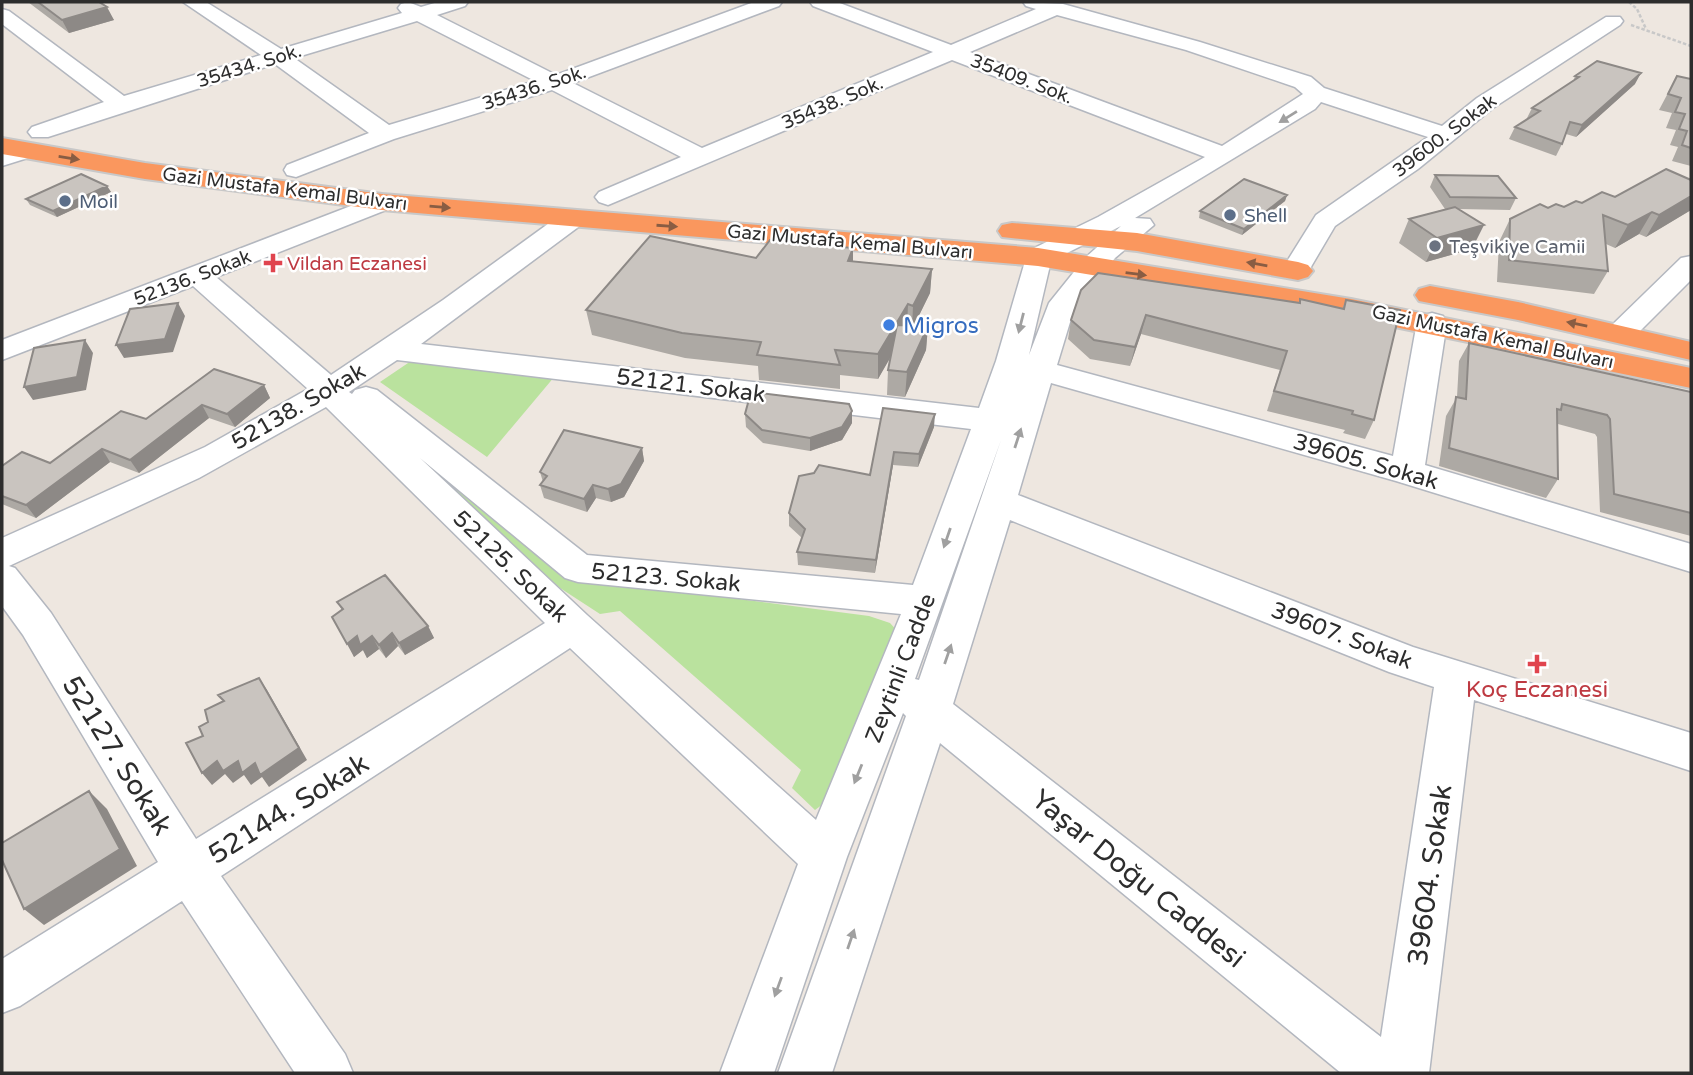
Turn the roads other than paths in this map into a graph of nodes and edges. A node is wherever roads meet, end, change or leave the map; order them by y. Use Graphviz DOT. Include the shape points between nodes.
graph roads {
  1 [pos="193,2"];
  2 [pos="396,2"];
  3 [pos="458,2"];
  4 [pos="772,2"];
  5 [pos="820,2"];
  6 [pos="1033,2"];
  7 [pos="1060,5"];
  8 [pos="419,14"];
  9 [pos="2,15"];
  10 [pos="1614,20"];
  11 [pos="952,52"];
  12 [pos="278,56"];
  13 [pos="556,82"];
  14 [pos="1327,95"];
  15 [pos="121,104"];
  16 [pos="2,124"];
  17 [pos="386,134"];
  18 [pos="1445,135"];
  19 [pos="17,147"];
  20 [pos="1223,155"];
  21 [pos="700,157"];
  22 [pos="296,170"];
  23 [pos="608,197"];
  24 [pos="382,202"];
  25 [pos="572,219"];
  26 [pos="1117,240"];
  27 [pos="1086,253"];
  28 [pos="1038,257"];
  29 [pos="1691,264"];
  30 [pos="1308,273"];
  31 [pos="197,275"];
  32 [pos="1400,290"];
  33 [pos="1432,322"];
  34 [pos="1620,334"];
  35 [pos="393,350"];
  36 [pos="2,351"];
  37 [pos="1691,352"];
  38 [pos="1040,370"];
  39 [pos="1691,377"];
  40 [pos="337,385"];
  41 [pos="990,420"];
  42 [pos="1407,472"];
  43 [pos="998,501"];
  44 [pos="2,554"];
  45 [pos="1691,558"];
  46 [pos="2,578"];
  47 [pos="926,601"];
  48 [pos="573,626"];
  49 [pos="1456,677"];
  50 [pos="912,696"];
  51 [pos="1691,752"];
  52 [pos="824,857"];
  53 [pos="189,870"];
  54 [pos="2,988"];
  55 [pos="1377,1070"];
  56 [pos="326,1073"];
  57 [pos="747,1073"];
  58 [pos="806,1073"];
  1 -- 12 [label="street"];
  2 -- 8 [label="street"];
  3 -- 8 [label="street, 35434. Sok."];
  4 -- 13 [label="street, 35436. Sok."];
  5 -- 11 [label="street, 35409. Sok."];
  6 -- 7 [label="street"];
  7 -- 11 [label="street, 35438. Sok."];
  7 -- 14 [label="street" via="1317,80"];
  8 -- 12 [label="street, 35434. Sok."];
  8 -- 13 [label="street"];
  9 -- 15 [label="street"];
  10 -- 18 [label="street, 39600. Sokak" via="1485,103"];
  11 -- 20 [label="street, 35409. Sok."];
  11 -- 21 [label="street, 35438. Sok."];
  12 -- 15 [label="street, 35434. Sok."];
  12 -- 17 [label="street"];
  13 -- 17 [label="street, 35436. Sok."];
  13 -- 21 [label="street"];
  14 -- 18 [label="street"];
  14 -- 20 [label="street, one-way"];
  14 -- 26 [label="street" via="1338,105 1323,116"];
  15 -- 19 [label="street, 35434. Sok."];
  16 -- 19 [label="highway, Gazi Mustafa Kemal Bulvarı"];
  17 -- 22 [label="street, 35436. Sok."];
  18 -- 30 [label="street, 39600. Sokak" via="1325,221"];
  19 -- 22 [label="highway, Gazi Mustafa Kemal Bulvarı"];
  19 -- 24 [label="highway, Gazi Mustafa Kemal Bulvarı, one-way"];
  20 -- 27 [label="street"];
  21 -- 23 [label="street, 35438. Sok."];
  22 -- 23 [label="highway, Gazi Mustafa Kemal Bulvarı"];
  23 -- 27 [label="highway, Gazi Mustafa Kemal Bulvarı"];
  24 -- 25 [label="highway, Gazi Mustafa Kemal Bulvarı, one-way"];
  24 -- 31 [label="street, 52136. Sokak"];
  25 -- 28 [label="highway, Gazi Mustafa Kemal Bulvarı, one-way"];
  25 -- 35 [label="street, 52138. Sokak"];
  26 -- 27 [label="highway, Gazi Mustafa Kemal Bulvarı"];
  30 -- 26 [label="highway, Gazi Mustafa Kemal Bulvarı, one-way"];
  27 -- 28 [label="highway, Gazi Mustafa Kemal Bulvarı"];
  27 -- 33 [label="highway, Gazi Mustafa Kemal Bulvarı, one-way" via="1222,285"];
  27 -- 38 [label="street, Zeytinli Cadde" via="1059,309"];
  28 -- 41 [label="street, Zeytinli Cadde, one-way" via="1012,361"];
  29 -- 34 [label="street"];
  31 -- 36 [label="street, 52136. Sokak"];
  31 -- 40 [label="street, 52125. Sokak"];
  34 -- 32 [label="highway, Gazi Mustafa Kemal Bulvarı, one-way"];
  33 -- 39 [label="highway, Gazi Mustafa Kemal Bulvarı"];
  33 -- 42 [label="street"];
  34 -- 37 [label="highway, Gazi Mustafa Kemal Bulvarı"];
  35 -- 40 [label="street, 52138. Sokak"];
  35 -- 41 [label="street, 52121. Sokak"];
  38 -- 42 [label="street, 39605. Sokak"];
  43 -- 38 [label="street, Zeytinli Cadde, one-way"];
  40 -- 44 [label="street, 52138. Sokak" via="245,440"];
  40 -- 47 [label="street, 52123. Sokak" via="578,568"];
  40 -- 48 [label="street, 52125. Sokak"];
  41 -- 47 [label="street, Zeytinli Cadde, one-way"];
  42 -- 45 [label="street, 39605. Sokak"];
  43 -- 49 [label="street, 39607. Sokak"];
  50 -- 43 [label="street, Zeytinli Cadde, one-way"];
  46 -- 53 [label="street, 52127. Sokak" via="37,624"];
  47 -- 50 [label="street, Zeytinli Cadde"];
  48 -- 52 [label="street, 52125. Sokak"];
  48 -- 53 [label="street, 52144. Sokak"];
  49 -- 51 [label="street, 39607. Sokak"];
  49 -- 55 [label="street, 39604. Sokak"];
  50 -- 52 [label="street, Zeytinli Cadde, one-way"];
  50 -- 55 [label="street, Yaşar Doğu Caddesi"];
  58 -- 50 [label="street, Zeytinli Cadde, one-way"];
  52 -- 57 [label="street, Zeytinli Cadde, one-way"];
  53 -- 54 [label="street, 52144. Sokak"];
  53 -- 56 [label="street, 52127. Sokak"];
}
